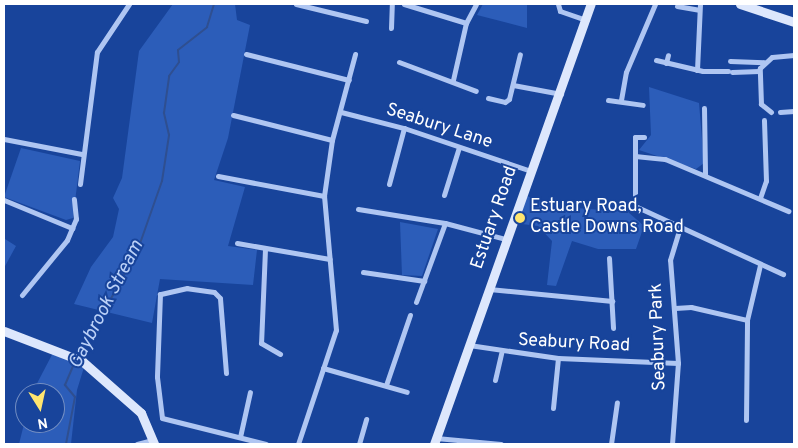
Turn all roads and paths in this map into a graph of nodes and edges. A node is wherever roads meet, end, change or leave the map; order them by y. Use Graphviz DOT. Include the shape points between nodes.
graph roads {
  1 [pos="129,4"];
  2 [pos="296,4"];
  3 [pos="392,4"];
  4 [pos="404,4"];
  5 [pos="476,4"];
  6 [pos="558,4"];
  7 [pos="591,4"];
  8 [pos="655,4"];
  9 [pos="700,4"];
  10 [pos="740,4"];
  11 [pos="677,6"];
  12 [pos="699,10"];
  13 [pos="586,20"];
  14 [pos="366,21"];
  15 [pos="794,22"];
  16 [pos="466,23"];
  17 [pos="391,28"];
  18 [pos="246,54"];
  19 [pos="354,54"];
  20 [pos="520,54"];
  21 [pos="668,54"];
  22 [pos="794,55"];
  23 [pos="656,60"];
  24 [pos="730,61"];
  25 [pos="398,62"];
  26 [pos="666,62"];
  27 [pos="764,62"];
  28 [pos="697,70"];
  29 [pos="758,71"];
  30 [pos="349,80"];
  31 [pos="453,80"];
  32 [pos="513,85"];
  33 [pos="476,91"];
  34 [pos="562,94"];
  35 [pos="488,98"];
  36 [pos="608,100"];
  37 [pos="621,100"];
  38 [pos="643,105"];
  39 [pos="704,108"];
  40 [pos="794,111"];
  41 [pos="341,112"];
  42 [pos="771,112"];
  43 [pos="780,112"];
  44 [pos="233,115"];
  45 [pos="764,120"];
  46 [pos="404,128"];
  47 [pos="644,137"];
  48 [pos="4,139"];
  49 [pos="332,140"];
  50 [pos="459,147"];
  51 [pos="82,154"];
  52 [pos="635,156"];
  53 [pos="528,170"];
  54 [pos="705,175"];
  55 [pos="218,176"];
  56 [pos="80,184"];
  57 [pos="389,184"];
  58 [pos="444,195"];
  59 [pos="324,196"];
  60 [pos="760,198"];
  61 [pos="74,199"];
  62 [pos="4,200"];
  63 [pos="358,209"];
  64 [pos="788,211"];
  65 [pos="445,223"];
  66 [pos="72,228"];
  67 [pos="679,230"];
  68 [pos="505,238"];
  69 [pos="237,243"];
  70 [pos="265,249"];
  71 [pos="609,258"];
  72 [pos="330,259"];
  73 [pos="760,265"];
  74 [pos="363,272"];
  75 [pos="782,274"];
  76 [pos="424,281"];
  77 [pos="488,289"];
  78 [pos="22,295"];
  79 [pos="612,301"];
  80 [pos="416,302"];
  81 [pos="675,308"];
  82 [pos="410,315"];
  83 [pos="747,320"];
  84 [pos="614,328"];
  85 [pos="4,331"];
  86 [pos="470,345"];
  87 [pos="501,353"];
  88 [pos="280,354"];
  89 [pos="558,358"];
  90 [pos="678,363"];
  91 [pos="323,368"];
  92 [pos="226,373"];
  93 [pos="496,380"];
  94 [pos="386,385"];
  95 [pos="250,392"];
  96 [pos="407,392"];
  97 [pos="617,402"];
  98 [pos="553,408"];
  99 [pos="366,419"];
  100 [pos="746,420"];
  101 [pos="240,437"];
  102 [pos="435,441"];
  103 [pos="153,442"];
  104 [pos="137,444"];
  105 [pos="266,444"];
  106 [pos="298,444"];
  107 [pos="359,444"];
  108 [pos="501,444"];
  109 [pos="611,444"];
  110 [pos="672,444"];
  1 -- 51 [label="street" via="97,52"];
  2 -- 14 [label="street"];
  3 -- 17 [label="street"];
  4 -- 16 [label="street"];
  5 -- 16 [label="street"];
  6 -- 13 [label="street" via="560,11"];
  7 -- 13 [label="street, Estuary Road"];
  8 -- 37 [label="street" via="626,72"];
  9 -- 12 [label="street"];
  10 -- 15 [label="street"];
  11 -- 12 [label="street"];
  12 -- 28 [label="street"];
  13 -- 34 [label="street, Estuary Road"];
  16 -- 31 [label="street"];
  18 -- 30 [label="street"];
  19 -- 30 [label="street"];
  20 -- 32 [label="street"];
  21 -- 26 [label="street"];
  22 -- 27 [label="street"];
  23 -- 26 [label="street"];
  24 -- 27 [label="street"];
  25 -- 31 [label="street"];
  26 -- 28 [label="street"];
  27 -- 29 [label="street"];
  28 -- 29 [label="street"];
  29 -- 42 [label="street" via="761,104"];
  30 -- 41 [label="street"];
  31 -- 33 [label="street"];
  32 -- 34 [label="street"];
  32 -- 35 [label="street" via="505,102"];
  34 -- 53 [label="street, Estuary Road"];
  36 -- 37 [label="street"];
  37 -- 38 [label="street"];
  39 -- 54 [label="street"];
  40 -- 43 [label="street"];
  41 -- 46 [label="street, Seabury Lane"];
  41 -- 49 [label="street"];
  44 -- 49 [label="street"];
  45 -- 60 [label="street" via="766,181"];
  46 -- 50 [label="street, Seabury Lane"];
  46 -- 57 [label="street"];
  47 -- 52 [label="street" via="635,137"];
  48 -- 51 [label="street"];
  49 -- 59 [label="street"];
  50 -- 53 [label="street, Seabury Lane"];
  50 -- 58 [label="street"];
  51 -- 56 [label="street"];
  52 -- 54 [label="street" via="665,159"];
  52 -- 67 [label="street" via="635,206"];
  53 -- 68 [label="street, Estuary Road"];
  54 -- 60 [label="street"];
  55 -- 59 [label="street"];
  59 -- 72 [label="street"];
  60 -- 64 [label="street"];
  61 -- 66 [label="street" via="77,212"];
  62 -- 66 [label="street"];
  63 -- 65 [label="street"];
  65 -- 68 [label="street"];
  65 -- 76 [label="street"];
  66 -- 78 [label="street" via="61,250"];
  67 -- 73 [label="street"];
  67 -- 81 [label="street, Seabury Park" via="670,260"];
  68 -- 77 [label="street, Estuary Road"];
  69 -- 70 [label="street"];
  70 -- 72 [label="street"];
  70 -- 88 [label="street" via="261,343"];
  71 -- 79 [label="street"];
  72 -- 91 [label="street" via="336,330"];
  73 -- 75 [label="street"];
  73 -- 83 [label="street"];
  74 -- 76 [label="street"];
  76 -- 80 [label="street"];
  77 -- 79 [label="street"];
  77 -- 86 [label="street, Estuary Road"];
  79 -- 84 [label="street"];
  81 -- 83 [label="street" via="691,307"];
  81 -- 90 [label="street, Seabury Park"];
  82 -- 94 [label="street"];
  83 -- 100 [label="street"];
  85 -- 103 [label="street" via="77,359 141,413"];
  86 -- 87 [label="street, Seabury Road"];
  86 -- 102 [label="street, Estuary Road"];
  87 -- 89 [label="street, Seabury Road"];
  87 -- 93 [label="street"];
  89 -- 90 [label="street, Seabury Road"];
  89 -- 98 [label="street"];
  90 -- 110 [label="street, Seabury Park"];
  91 -- 94 [label="street"];
  91 -- 106 [label="street"];
  92 -- 101 [label="street" via="220,298 214,292 187,288 160,294 157,377 162,418"];
  94 -- 96 [label="street"];
  95 -- 101 [label="street"];
  97 -- 109 [label="street"];
  99 -- 107 [label="street"];
  101 -- 105 [label="street"];
  102 -- 108 [label="street"];
  103 -- 104 [label="street"];
}
